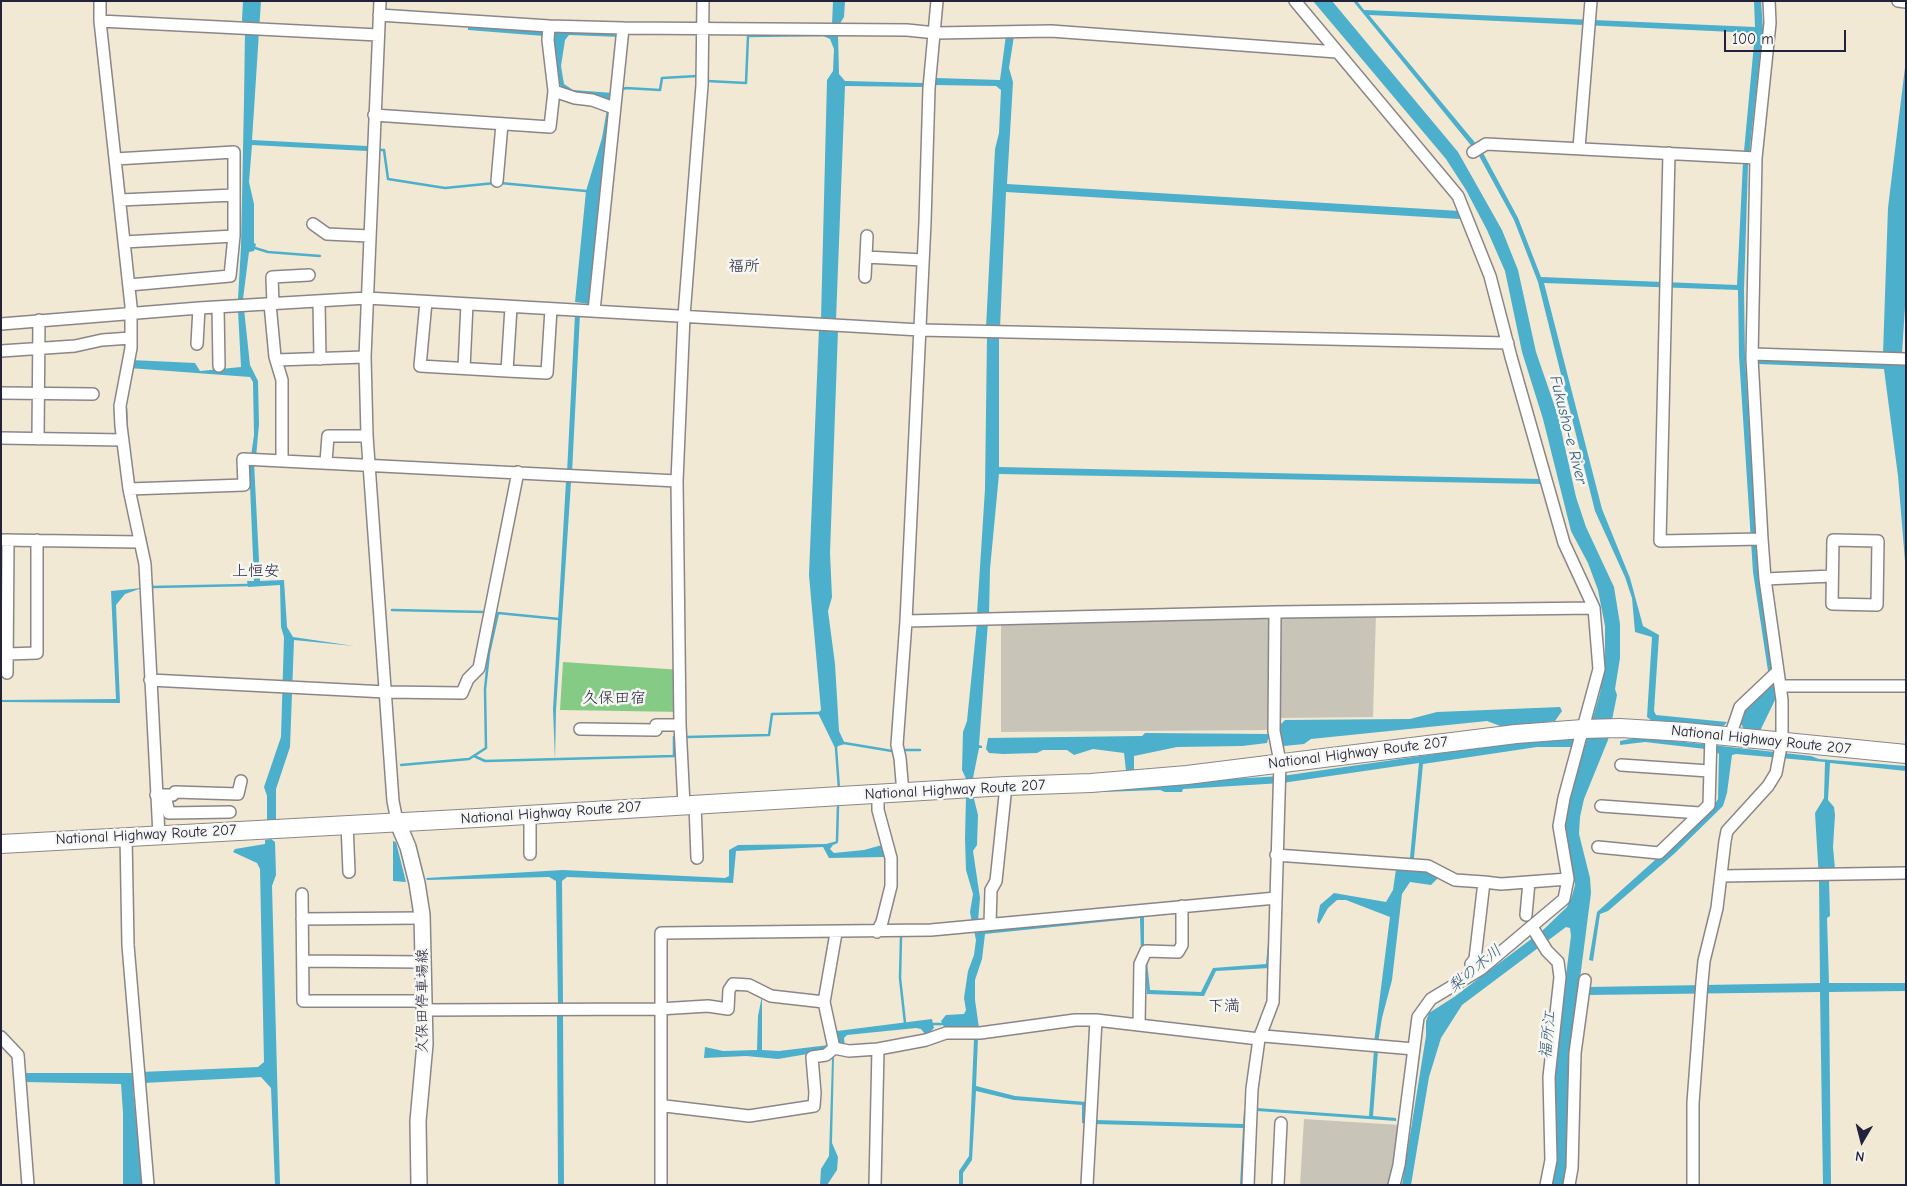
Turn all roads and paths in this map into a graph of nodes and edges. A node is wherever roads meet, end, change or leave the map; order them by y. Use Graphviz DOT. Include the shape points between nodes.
graph roads {
  1 [pos="100,1"];
  2 [pos="380,1"];
  3 [pos="703,1"];
  4 [pos="937,1"];
  5 [pos="1295,1"];
  6 [pos="1591,1"];
  7 [pos="1769,1"];
  8 [pos="1898,1"];
  9 [pos="1906,2"];
  10 [pos="379,15"];
  11 [pos="100,21"];
  12 [pos="549,26"];
  13 [pos="623,28"];
  14 [pos="702,29"];
  15 [pos="936,33"];
  16 [pos="378,35"];
  17 [pos="1337,52"];
  18 [pos="554,90"];
  19 [pos="614,108"];
  20 [pos="374,115"];
  21 [pos="502,124"];
  22 [pos="1579,148"];
  23 [pos="1473,152"];
  24 [pos="1669,153"];
  25 [pos="1756,158"];
  26 [pos="115,159"];
  27 [pos="497,181"];
  28 [pos="234,195"];
  29 [pos="120,200"];
  30 [pos="313,224"];
  31 [pos="234,236"];
  32 [pos="369,236"];
  33 [pos="867,236"];
  34 [pos="124,242"];
  35 [pos="866,257"];
  36 [pos="924,260"];
  37 [pos="309,275"];
  38 [pos="865,277"];
  39 [pos="129,284"];
  40 [pos="366,298"];
  41 [pos="319,301"];
  42 [pos="426,302"];
  43 [pos="272,304"];
  44 [pos="468,304"];
  45 [pos="511,306"];
  46 [pos="218,307"];
  47 [pos="199,308"];
  48 [pos="550,309"];
  49 [pos="594,311"];
  50 [pos="131,313"];
  51 [pos="684,316"];
  52 [pos="39,320"];
  53 [pos="1,324"];
  54 [pos="920,330"];
  55 [pos="131,338"];
  56 [pos="1508,343"];
  57 [pos="197,344"];
  58 [pos="39,348"];
  59 [pos="1,350"];
  60 [pos="1752,354"];
  61 [pos="365,357"];
  62 [pos="320,359"];
  63 [pos="1904,359"];
  64 [pos="276,360"];
  65 [pos="219,366"];
  66 [pos="464,368"];
  67 [pos="507,371"];
  68 [pos="1,393"];
  69 [pos="38,394"];
  70 [pos="93,394"];
  71 [pos="367,436"];
  72 [pos="1,438"];
  73 [pos="38,439"];
  74 [pos="123,440"];
  75 [pos="282,460"];
  76 [pos="326,462"];
  77 [pos="370,464"];
  78 [pos="518,472"];
  79 [pos="677,481"];
  80 [pos="128,489"];
  81 [pos="1762,539"];
  82 [pos="4,540"];
  83 [pos="38,540"];
  84 [pos="140,542"];
  85 [pos="1832,576"];
  86 [pos="1765,578"];
  87 [pos="1594,608"];
  88 [pos="1275,612"];
  89 [pos="906,620"];
  90 [pos="7,654"];
  91 [pos="1778,671"];
  92 [pos="7,673"];
  93 [pos="150,680"];
  94 [pos="1780,686"];
  95 [pos="1906,686"];
  96 [pos="386,692"];
  97 [pos="680,725"];
  98 [pos="580,729"];
  99 [pos="1583,729"];
  100 [pos="1730,736"];
  101 [pos="1710,743"];
  102 [pos="1780,750"];
  103 [pos="1906,754"];
  104 [pos="1621,765"];
  105 [pos="1279,767"];
  106 [pos="1709,771"];
  107 [pos="241,781"];
  108 [pos="1006,786"];
  109 [pos="230,793"];
  110 [pos="903,793"];
  111 [pos="878,794"];
  112 [pos="161,795"];
  113 [pos="689,804"];
  114 [pos="1601,806"];
  115 [pos="230,812"];
  116 [pos="1700,813"];
  117 [pos="530,815"];
  118 [pos="397,821"];
  119 [pos="347,824"];
  120 [pos="230,831"];
  121 [pos="158,835"];
  122 [pos="126,836"];
  123 [pos="1,844"];
  124 [pos="1598,847"];
  125 [pos="530,854"];
  126 [pos="1276,855"];
  127 [pos="697,858"];
  128 [pos="349,872"];
  129 [pos="1906,873"];
  130 [pos="1721,876"];
  131 [pos="1568,878"];
  132 [pos="1484,882"];
  133 [pos="1529,882"];
  134 [pos="302,894"];
  135 [pos="1276,898"];
  136 [pos="1182,906"];
  137 [pos="1526,915"];
  138 [pos="422,918"];
  139 [pos="302,919"];
  140 [pos="981,925"];
  141 [pos="1532,927"];
  142 [pos="877,932"];
  143 [pos="836,933"];
  144 [pos="303,961"];
  145 [pos="423,962"];
  146 [pos="1471,964"];
  147 [pos="1585,980"];
  148 [pos="824,1002"];
  149 [pos="425,1006"];
  150 [pos="659,1009"];
  151 [pos="1096,1020"];
  152 [pos="1139,1025"];
  153 [pos="1260,1036"];
  154 [pos="1,1037"];
  155 [pos="833,1044"];
  156 [pos="878,1049"];
  157 [pos="1414,1049"];
  158 [pos="661,1109"];
  159 [pos="1281,1123"];
  160 [pos="28,1185"];
  161 [pos="148,1185"];
  162 [pos="420,1185"];
  163 [pos="661,1185"];
  164 [pos="875,1185"];
  165 [pos="1087,1185"];
  166 [pos="1248,1185"];
  167 [pos="1278,1185"];
  168 [pos="1394,1185"];
  169 [pos="1546,1185"];
  170 [pos="1569,1185"];
  171 [pos="1693,1185"];
  1 -- 11 [label="street"];
  2 -- 10 [label="street"];
  3 -- 14 [label="street"];
  4 -- 15 [label="street"];
  5 -- 17 [label="street"];
  6 -- 22 [label="street"];
  7 -- 25 [label="street" via="1770,23"];
  8 -- 9 [label="street"];
  10 -- 12 [label="street"];
  10 -- 16 [label="street"];
  11 -- 16 [label="street"];
  11 -- 26 [label="street"];
  12 -- 13 [label="street"];
  12 -- 18 [label="street"];
  13 -- 14 [label="street"];
  13 -- 19 [label="street"];
  14 -- 15 [label="street" via="907,30"];
  14 -- 51 [label="street" via="702,85"];
  15 -- 17 [label="street" via="1051,31"];
  15 -- 36 [label="street" via="929,88"];
  16 -- 20 [label="street"];
  17 -- 56 [label="street" via="1458,196 1490,276"];
  18 -- 19 [label="street"];
  18 -- 21 [label="street" via="550,127"];
  19 -- 49 [label="street"];
  20 -- 21 [label="street"];
  20 -- 32 [label="street"];
  21 -- 27 [label="street"];
  22 -- 23 [label="street" via="1486,144"];
  22 -- 24 [label="street"];
  24 -- 25 [label="street"];
  24 -- 81 [label="street" via="1660,541"];
  25 -- 60 [label="street"];
  26 -- 28 [label="street" via="234,152"];
  26 -- 29 [label="street"];
  28 -- 29 [label="street"];
  28 -- 31 [label="street"];
  29 -- 34 [label="street"];
  30 -- 32 [label="street" via="327,234"];
  31 -- 34 [label="street"];
  31 -- 39 [label="street" via="230,276"];
  32 -- 40 [label="street"];
  33 -- 35 [label="street"];
  34 -- 39 [label="street"];
  35 -- 36 [label="street"];
  35 -- 38 [label="street"];
  36 -- 54 [label="street"];
  37 -- 43 [label="street" via="272,277"];
  39 -- 50 [label="street"];
  40 -- 41 [label="street"];
  40 -- 42 [label="street"];
  40 -- 61 [label="street"];
  41 -- 43 [label="street"];
  41 -- 62 [label="street"];
  42 -- 44 [label="street"];
  42 -- 66 [label="street" via="420,366"];
  43 -- 46 [label="street"];
  43 -- 64 [label="street"];
  44 -- 45 [label="street"];
  44 -- 66 [label="street"];
  45 -- 48 [label="street"];
  45 -- 67 [label="street"];
  46 -- 47 [label="street"];
  46 -- 65 [label="street"];
  47 -- 50 [label="street"];
  47 -- 57 [label="street"];
  48 -- 49 [label="street"];
  48 -- 67 [label="street" via="547,373"];
  49 -- 51 [label="street"];
  50 -- 52 [label="street"];
  50 -- 55 [label="street"];
  51 -- 54 [label="street"];
  51 -- 79 [label="street"];
  52 -- 53 [label="street"];
  52 -- 58 [label="street"];
  54 -- 56 [label="street"];
  54 -- 89 [label="street"];
  55 -- 58 [label="street"];
  55 -- 74 [label="street" via="120,406"];
  56 -- 87 [label="street" via="1564,543"];
  58 -- 59 [label="street"];
  58 -- 69 [label="street"];
  60 -- 63 [label="street"];
  60 -- 81 [label="street"];
  61 -- 62 [label="street"];
  61 -- 71 [label="street"];
  62 -- 64 [label="street"];
  64 -- 75 [label="street" via="282,380"];
  66 -- 67 [label="street"];
  68 -- 69 [label="street"];
  69 -- 70 [label="street"];
  69 -- 73 [label="street"];
  71 -- 76 [label="street" via="328,436"];
  71 -- 77 [label="street"];
  72 -- 73 [label="street"];
  73 -- 74 [label="street"];
  74 -- 80 [label="street"];
  75 -- 76 [label="street"];
  75 -- 80 [label="street" via="243,459 244,485"];
  76 -- 77 [label="street"];
  77 -- 78 [label="street"];
  77 -- 96 [label="street"];
  78 -- 79 [label="street"];
  78 -- 96 [label="street" via="479,668 468,679 462,693"];
  79 -- 97 [label="street"];
  80 -- 84 [label="street"];
  81 -- 86 [label="street"];
  82 -- 83 [label="street"];
  82 -- 90 [label="street"];
  83 -- 84 [label="street"];
  83 -- 90 [label="street" via="37,653"];
  84 -- 93 [label="street" via="146,584"];
  85 -- 85 [label="street" via="1833,540 1878,541 1877,605 1832,604"];
  85 -- 86 [label="street"];
  86 -- 91 [label="street"];
  87 -- 88 [label="street"];
  87 -- 99 [label="street" via="1599,669"];
  88 -- 89 [label="street"];
  88 -- 105 [label="street" via="1274,736"];
  89 -- 110 [label="street" via="897,745"];
  90 -- 92 [label="street"];
  91 -- 94 [label="street"];
  91 -- 100 [label="street" via="1740,707"];
  93 -- 96 [label="street"];
  93 -- 112 [label="street"];
  94 -- 95 [label="street"];
  94 -- 102 [label="street" via="1783,720"];
  96 -- 118 [label="street"];
  97 -- 98 [label="street" via="656,725 656,730"];
  97 -- 113 [label="street"];
  99 -- 101 [label="highway, National Highway Route 207" via="1620,728"];
  99 -- 105 [label="highway, National Highway Route 207" via="1516,734"];
  99 -- 131 [label="street" via="1559,826"];
  100 -- 101 [label="highway, National Highway Route 207"];
  100 -- 102 [label="highway, National Highway Route 207"];
  101 -- 106 [label="street"];
  102 -- 103 [label="highway, National Highway Route 207"];
  102 -- 130 [label="street" via="1776,773 1768,786 1727,832"];
  104 -- 106 [label="street"];
  105 -- 108 [label="highway, National Highway Route 207" via="1091,783"];
  105 -- 126 [label="street"];
  106 -- 116 [label="street" via="1709,805"];
  107 -- 109 [label="street" via="238,794"];
  108 -- 110 [label="highway, National Highway Route 207"];
  108 -- 140 [label="street" via="996,881"];
  109 -- 112 [label="street" via="176,792"];
  109 -- 115 [label="street"];
  110 -- 111 [label="highway, National Highway Route 207"];
  111 -- 113 [label="highway, National Highway Route 207"];
  111 -- 142 [label="street" via="878,810 891,858 891,886"];
  112 -- 115 [label="street" via="169,813"];
  112 -- 121 [label="street"];
  113 -- 117 [label="highway, National Highway Route 207"];
  113 -- 127 [label="street"];
  114 -- 116 [label="street"];
  115 -- 120 [label="street"];
  116 -- 124 [label="street" via="1659,852"];
  117 -- 118 [label="highway, National Highway Route 207"];
  117 -- 125 [label="street"];
  118 -- 119 [label="highway, National Highway Route 207"];
  118 -- 138 [label="main road, 久保田停車場線" via="417,883"];
  119 -- 120 [label="highway, National Highway Route 207"];
  119 -- 128 [label="street"];
  120 -- 121 [label="highway, National Highway Route 207"];
  121 -- 122 [label="highway, National Highway Route 207"];
  122 -- 123 [label="highway, National Highway Route 207"];
  122 -- 161 [label="street" via="128,945"];
  126 -- 132 [label="street" via="1428,866 1455,880"];
  126 -- 135 [label="street"];
  129 -- 130 [label="street"];
  130 -- 171 [label="street" via="1702,982 1692,1103"];
  131 -- 133 [label="street"];
  131 -- 141 [label="street" via="1564,899"];
  132 -- 133 [label="street"];
  132 -- 146 [label="street" via="1475,959"];
  133 -- 137 [label="street"];
  134 -- 139 [label="street"];
  135 -- 136 [label="street"];
  135 -- 153 [label="street" via="1273,1002"];
  136 -- 140 [label="street"];
  136 -- 152 [label="street" via="1182,945 1178,952 1146,951 1140,964"];
  138 -- 139 [label="street"];
  138 -- 145 [label="main road, 久保田停車場線"];
  139 -- 144 [label="street"];
  140 -- 142 [label="street"];
  141 -- 157 [label="street" via="1481,969 1431,999 1418,1017"];
  141 -- 169 [label="street" via="1558,962 1560,977 1549,1077 1551,1160"];
  142 -- 143 [label="street"];
  143 -- 148 [label="street"];
  143 -- 150 [label="street" via="661,933"];
  144 -- 145 [label="street"];
  144 -- 149 [label="street" via="303,1001"];
  145 -- 149 [label="main road, 久保田停車場線"];
  147 -- 170 [label="street" via="1575,1053"];
  148 -- 150 [label="street" via="771,996 749,985 733,984 729,990 728,1010 708,1006"];
  148 -- 155 [label="street"];
  149 -- 150 [label="street"];
  149 -- 162 [label="main road, 久保田停車場線" via="418,1122"];
  150 -- 158 [label="street"];
  151 -- 152 [label="street"];
  151 -- 156 [label="street" via="976,1033 946,1033"];
  151 -- 165 [label="street"];
  152 -- 153 [label="street"];
  153 -- 157 [label="street"];
  153 -- 166 [label="street" via="1252,1089"];
  154 -- 160 [label="street" via="18,1054"];
  155 -- 156 [label="street" via="848,1052"];
  155 -- 158 [label="street" via="826,1054 812,1057 814,1106 749,1116 665,1106"];
  156 -- 164 [label="street"];
  157 -- 168 [label="street"];
  158 -- 163 [label="street"];
  159 -- 167 [label="street"];
}
